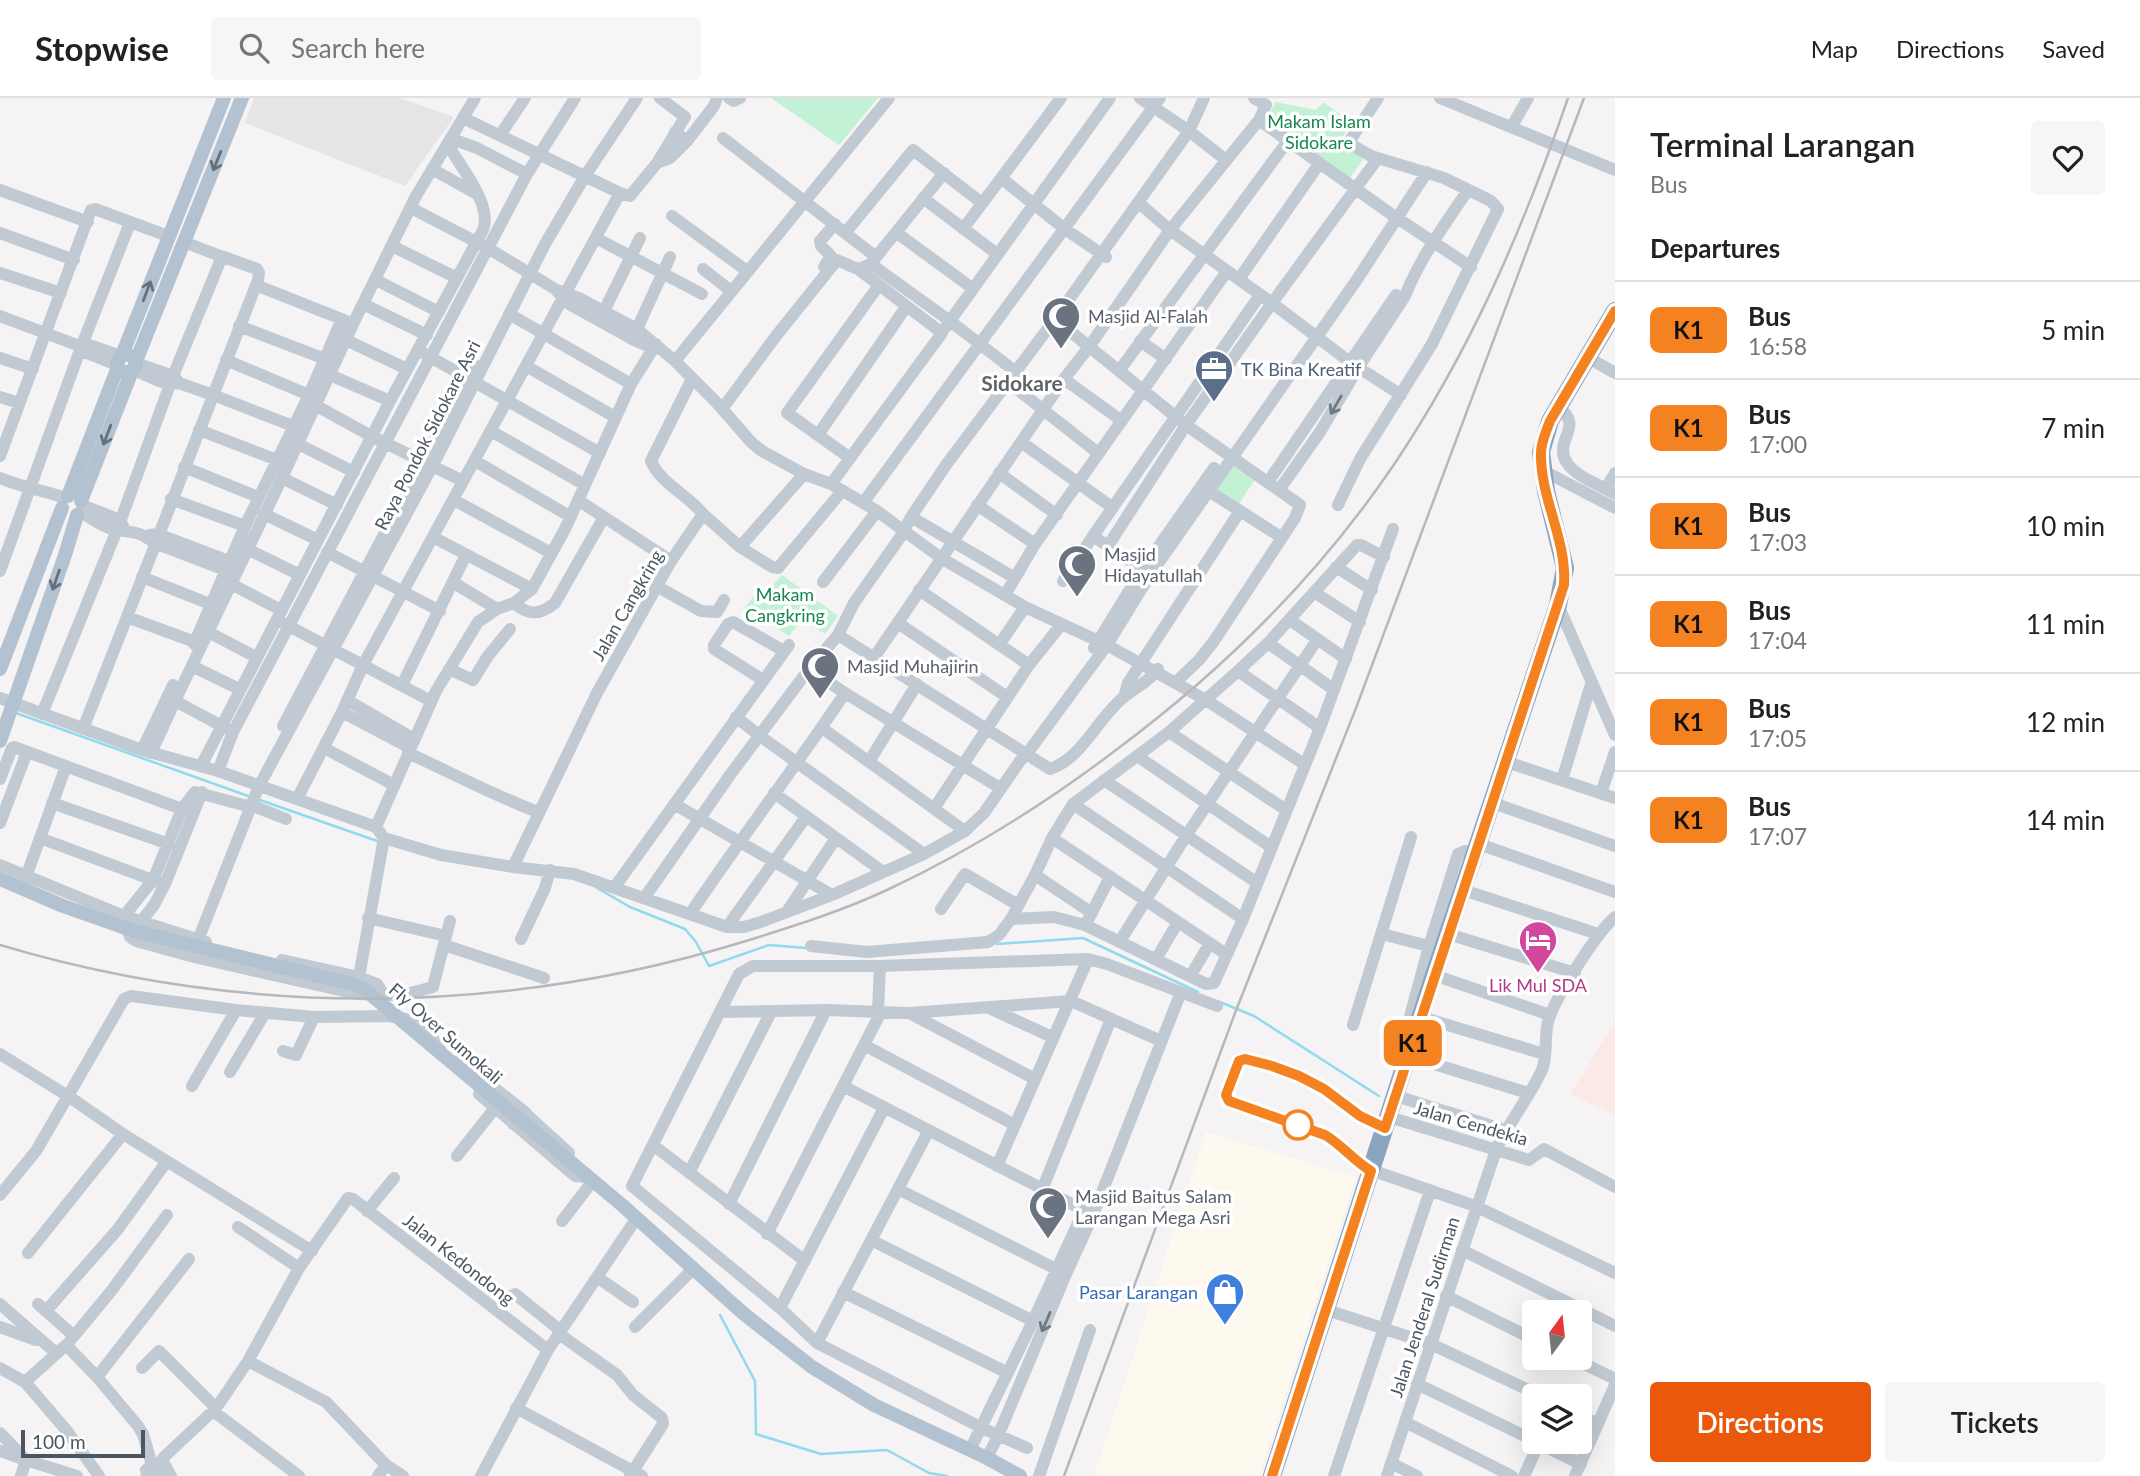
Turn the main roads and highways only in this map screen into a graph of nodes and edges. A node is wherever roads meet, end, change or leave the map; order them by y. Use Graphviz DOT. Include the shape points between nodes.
graph roads {
  1 [pos="224,98"];
  2 [pos="242,98"];
  3 [pos="217,115"];
  4 [pos="233,121"];
  5 [pos="1615,311"];
  6 [pos="127,364"];
  7 [pos="72,505"];
  8 [pos="0,669"];
  9 [pos="8,709"];
  10 [pos="0,741"];
  11 [pos="0,879"];
  12 [pos="1274,1475"];
  13 [pos="1020,1476"];
  1 -- 3 [label="main road"];
  2 -- 4 [label="main road"];
  3 -- 4 [label="main road"];
  6 -- 3 [label="main road, one-way" via="168,236"];
  4 -- 6 [label="main road, one-way"];
  5 -- 12 [label="highway" via="1543,440 1542,470 1565,568 1558,605 1464,890 1439,943 1421,1017"];
  6 -- 7 [label="main road"];
  7 -- 8 [label="main road"];
  7 -- 9 [label="main road, one-way" via="65,555"];
  9 -- 10 [label="main road"];
  11 -- 13 [label="main road, Fly Over Sumokali" via="63,906 364,989 812,1367 874,1405"];
}
